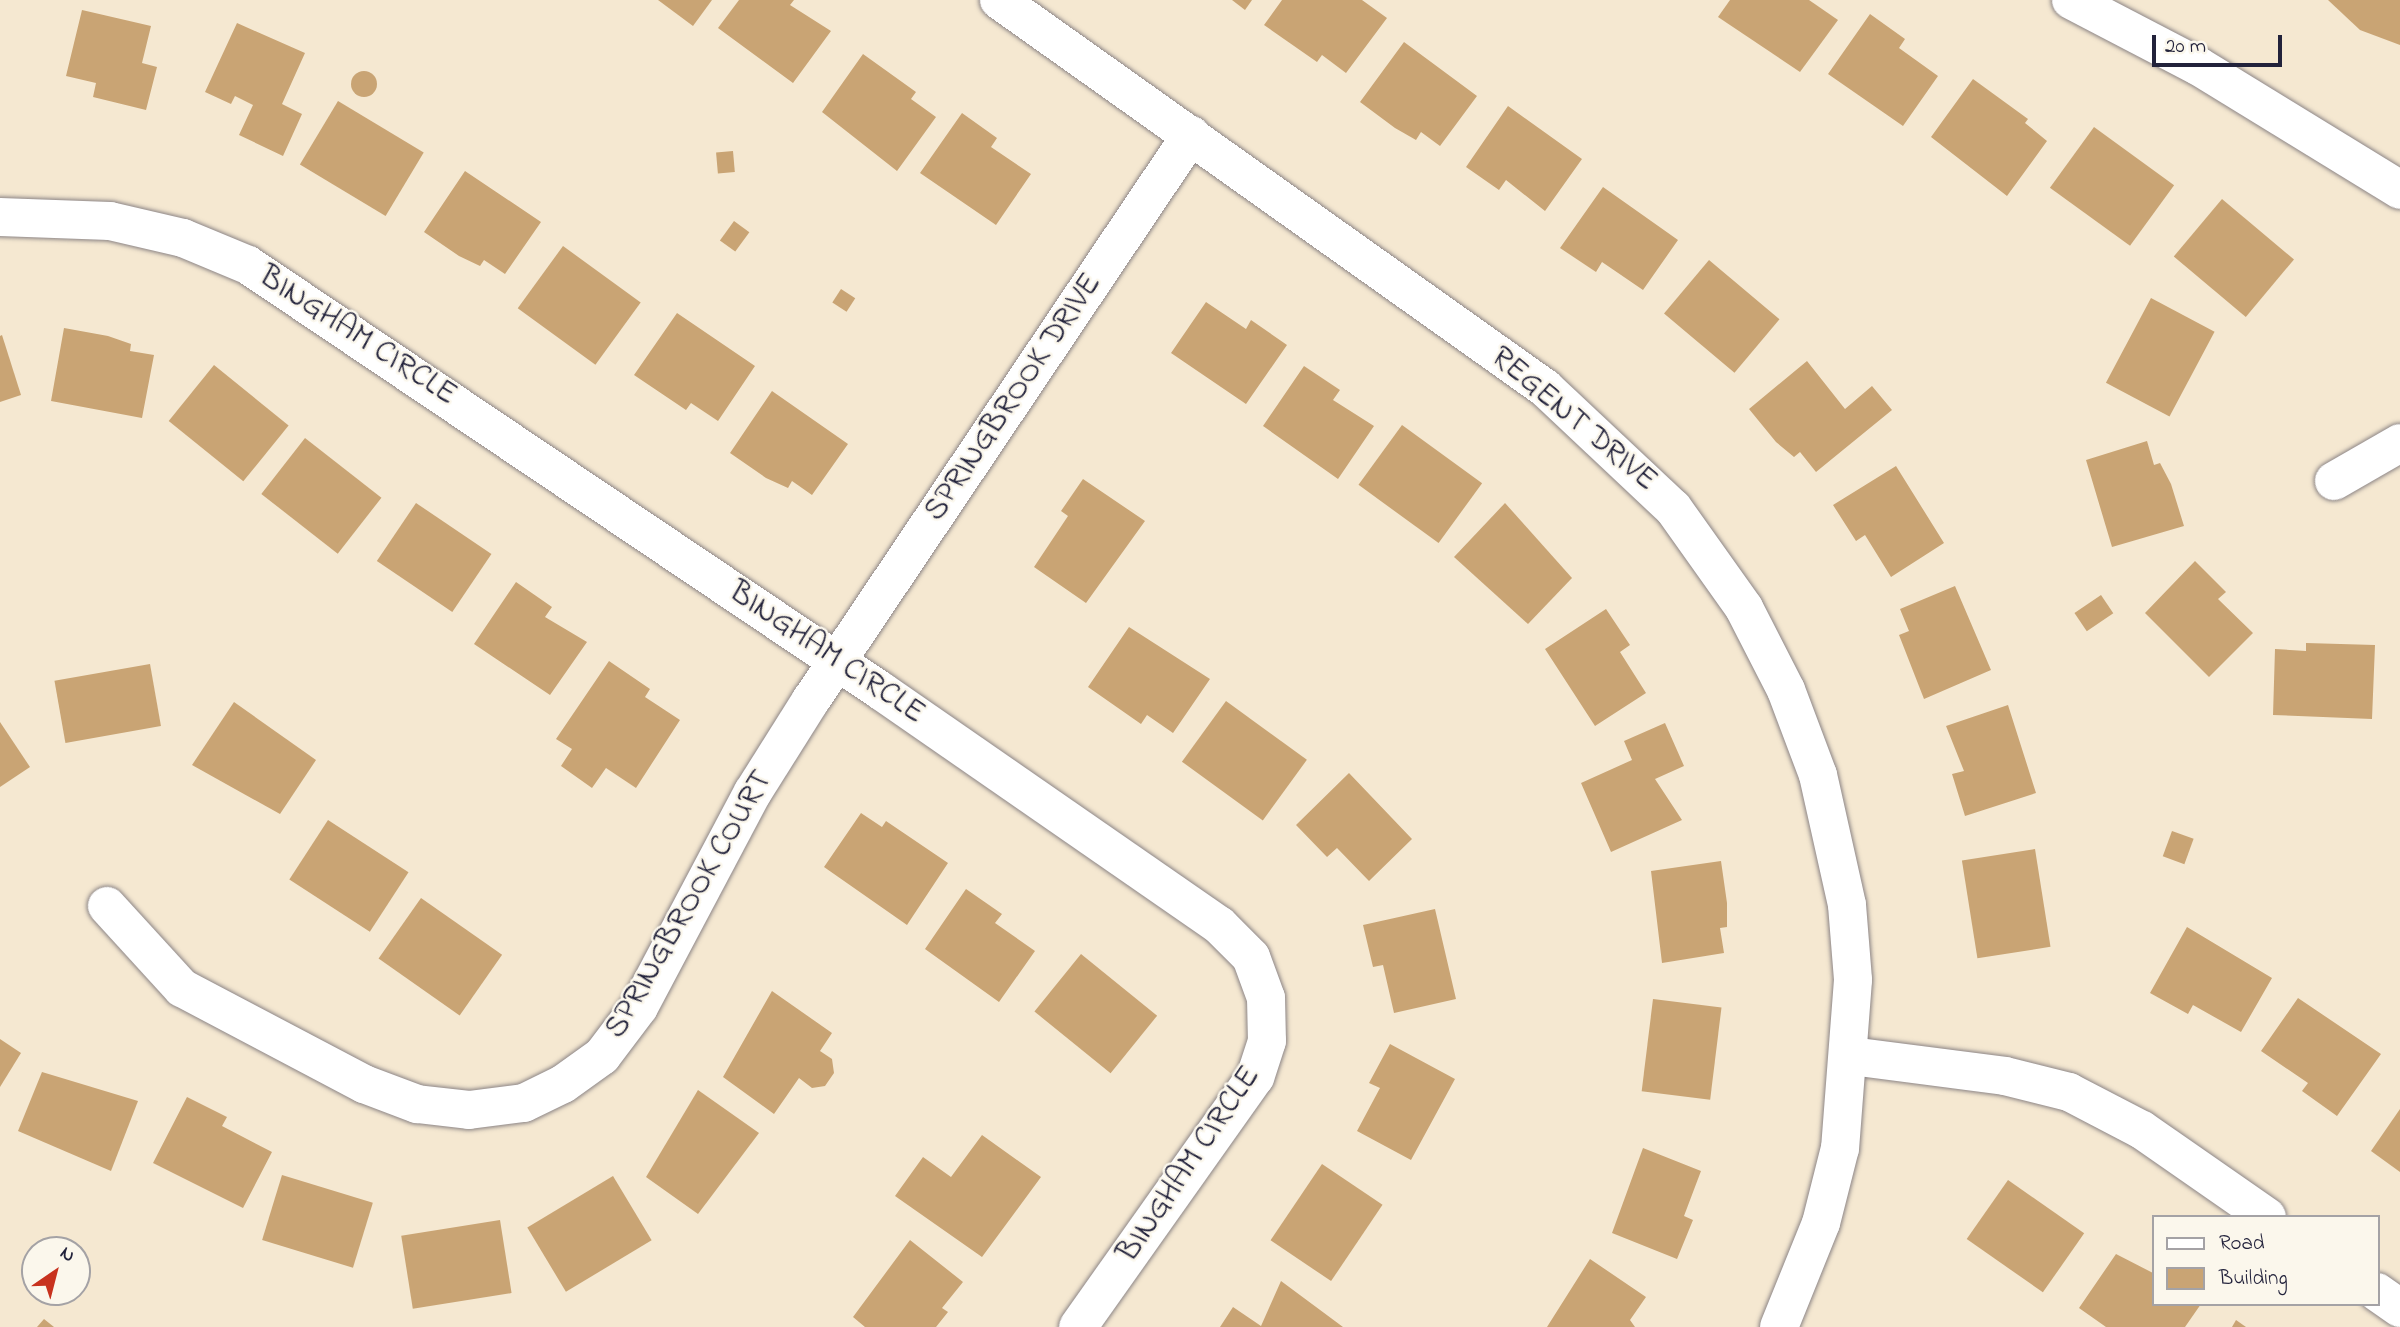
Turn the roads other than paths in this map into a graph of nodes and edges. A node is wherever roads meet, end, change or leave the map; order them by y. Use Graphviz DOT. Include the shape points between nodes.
graph roads {
  1 [pos="2071,0"];
  2 [pos="1001,1"];
  3 [pos="1191,135"];
  4 [pos="2400,190"];
  5 [pos="0,217"];
  6 [pos="2400,443"];
  7 [pos="2334,481"];
  8 [pos="836,661"];
  9 [pos="107,906"];
  10 [pos="1851,1056"];
  11 [pos="2264,1215"];
  12 [pos="2379,1293"];
  13 [pos="2400,1308"];
  14 [pos="1078,1327"];
  15 [pos="1779,1327"];
  1 -- 4 [label="street" via="2198,66"];
  2 -- 3 [label="street, REGENT DRIVE"];
  3 -- 8 [label="street, SPRINGBROOK DRIVE"];
  3 -- 10 [label="street, REGENT DRIVE" via="1545,388 1630,461 1681,519 1744,608 1786,690 1818,775 1847,905"];
  5 -- 8 [label="street, BINGHAM CIRCLE" via="110,221 183,237 248,265"];
  6 -- 7 [label="street"];
  8 -- 9 [label="street, SPRINGBROOK COURT" via="753,792 639,1007 602,1056 524,1103 469,1110 417,1104 364,1084 182,988"];
  8 -- 14 [label="street, BINGHAM CIRCLE" via="1219,925 1251,957 1266,998 1267,1041 1255,1077"];
  10 -- 11 [label="street" via="2005,1076 2070,1092 2142,1130"];
  10 -- 15 [label="street, REGENT DRIVE" via="1824,1210"];
  12 -- 13 [label="street"];
}
